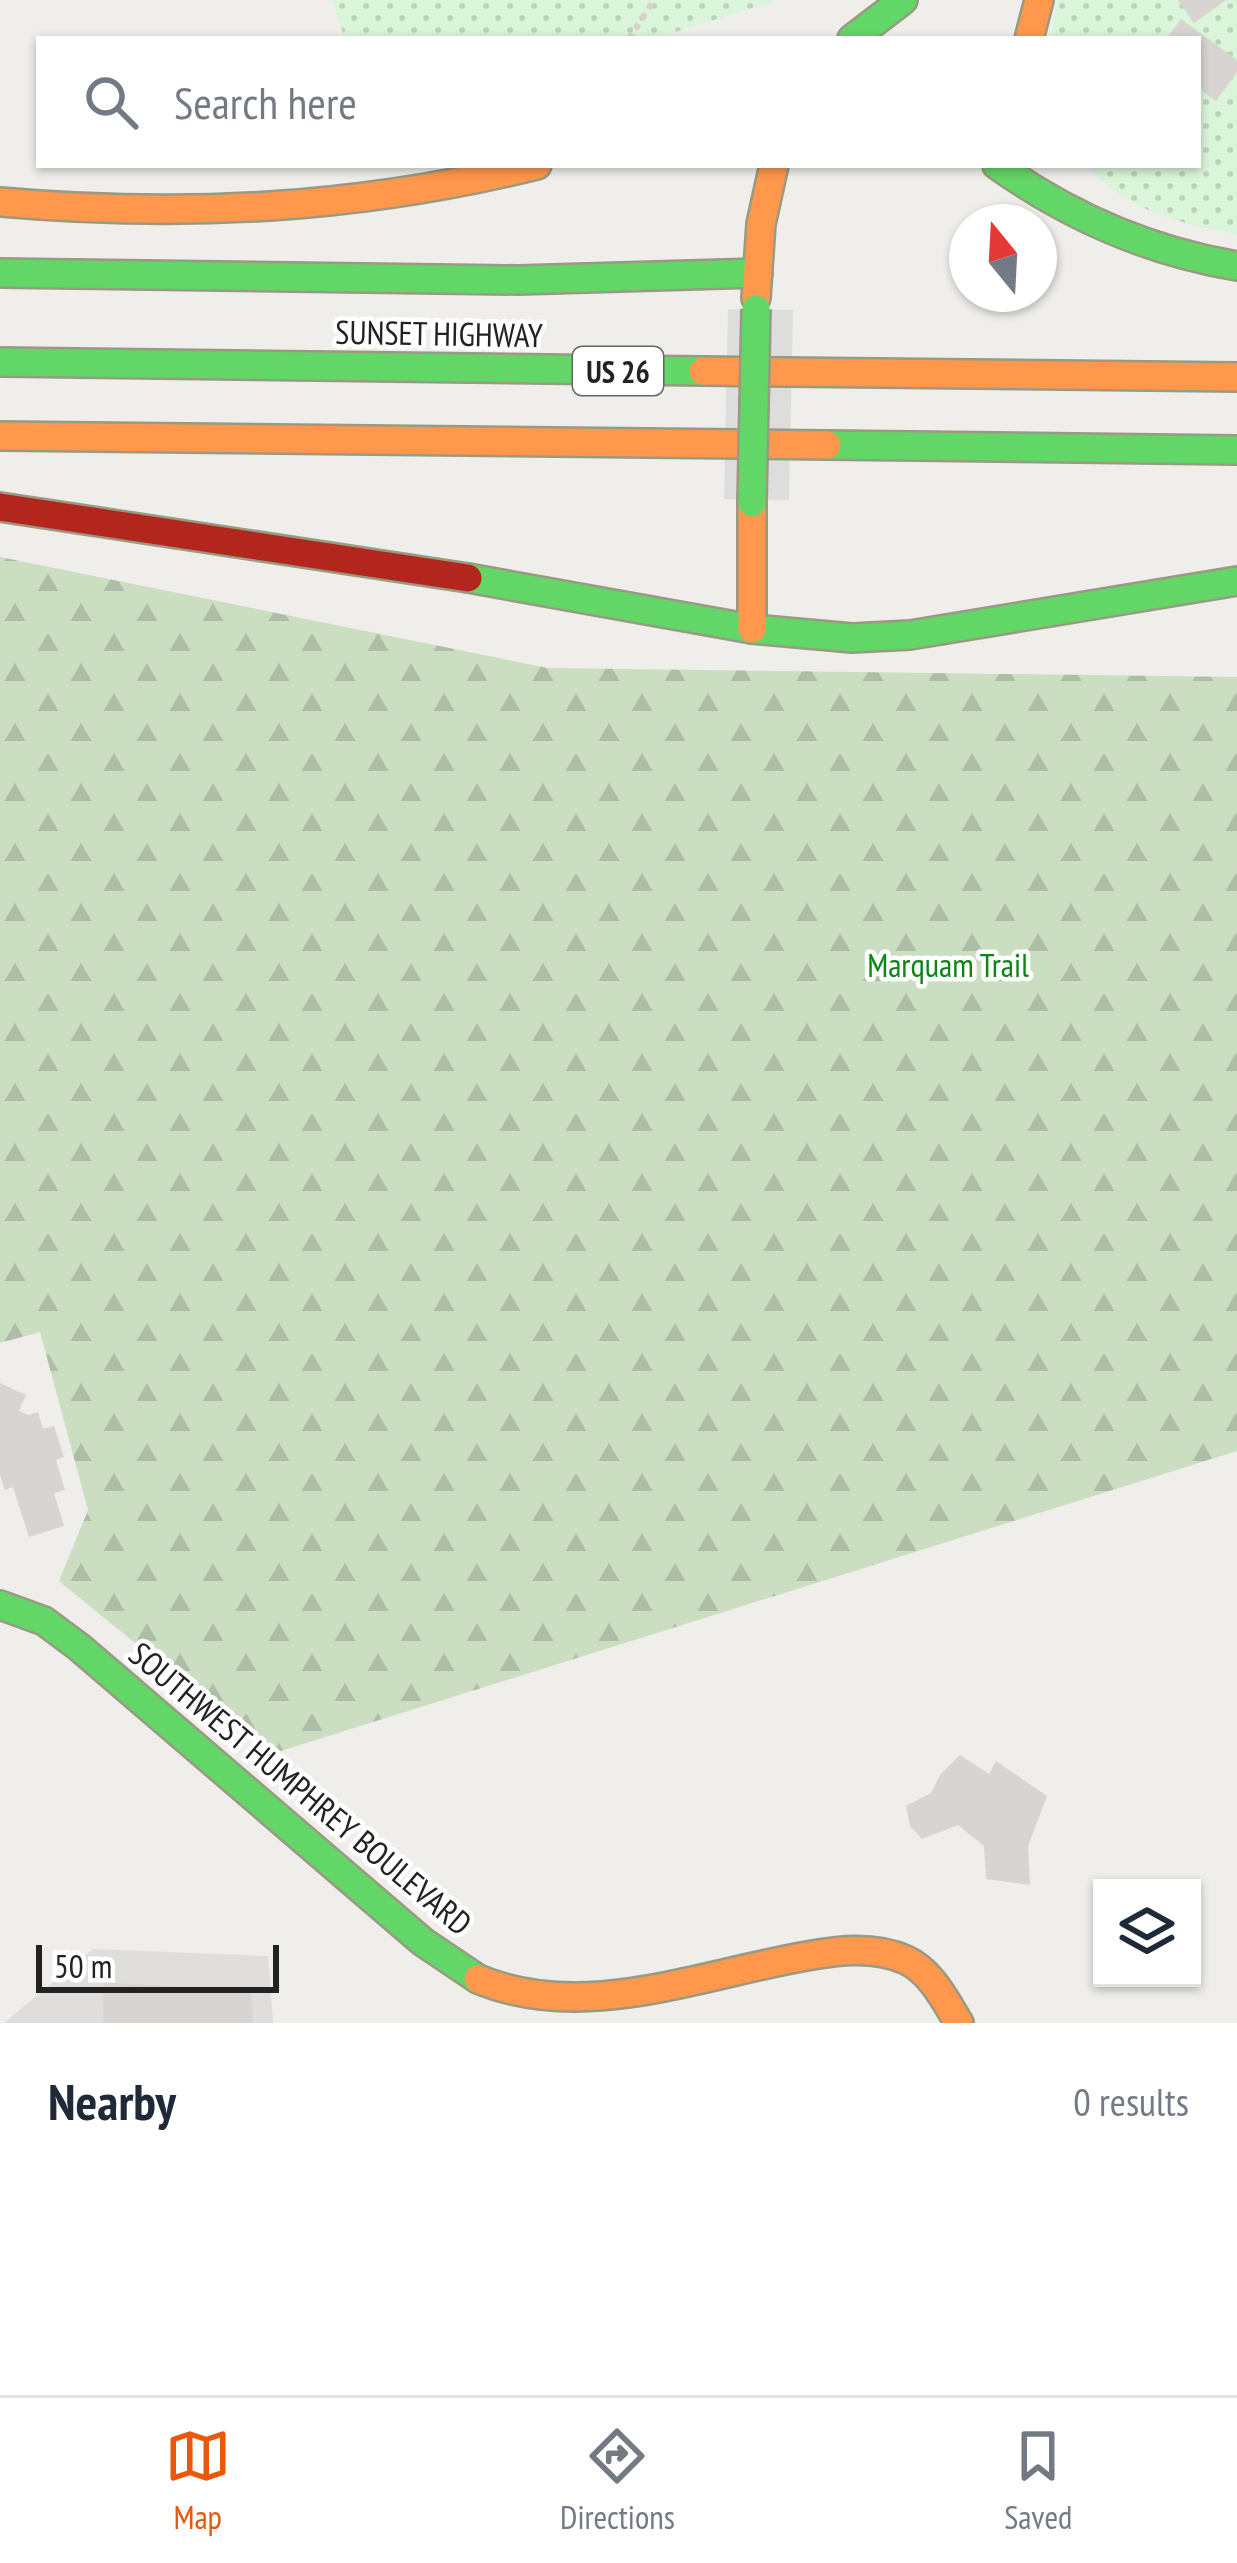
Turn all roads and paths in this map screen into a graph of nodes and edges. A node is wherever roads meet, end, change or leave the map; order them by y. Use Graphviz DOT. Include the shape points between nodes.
graph roads {
  1 [pos="654,0"];
  2 [pos="903,0"];
  3 [pos="1039,0"];
  4 [pos="631,36"];
  5 [pos="856,36"];
  6 [pos="1030,36"];
  7 [pos="524,168"];
  8 [pos="773,168"];
  9 [pos="1002,168"];
  10 [pos="1060,169"];
  11 [pos="0,202"];
  12 [pos="1084,215"];
  13 [pos="1237,266"];
  14 [pos="0,273"];
  15 [pos="758,273"];
  16 [pos="0,362"];
  17 [pos="1237,377"];
  18 [pos="0,436"];
  19 [pos="1237,449"];
  20 [pos="0,507"];
  21 [pos="1237,581"];
  22 [pos="752,629"];
  23 [pos="0,1605"];
  24 [pos="958,2023"];
  1 -- 4 [label="path"];
  2 -- 5 [label="main road"];
  3 -- 6 [label="main road"];
  7 -- 11 [label="main road" via="429,189 261,209 152,214"];
  8 -- 15 [label="main road"];
  9 -- 12 [label="main road"];
  10 -- 12 [label="main road"];
  12 -- 13 [label="main road" via="1131,240"];
  14 -- 15 [label="main road" via="518,280"];
  15 -- 22 [label="main road, bridge"];
  16 -- 17 [label="main road, SUNSET HIGHWAY / US 26"];
  18 -- 19 [label="main road"];
  20 -- 22 [label="main road"];
  21 -- 22 [label="main road" via="875,639"];
  23 -- 24 [label="main road, SOUTHWEST HUMPHREY BOULEVARD" via="79,1647 423,1942 510,1996 594,2008 861,1950 906,1960"];
}
